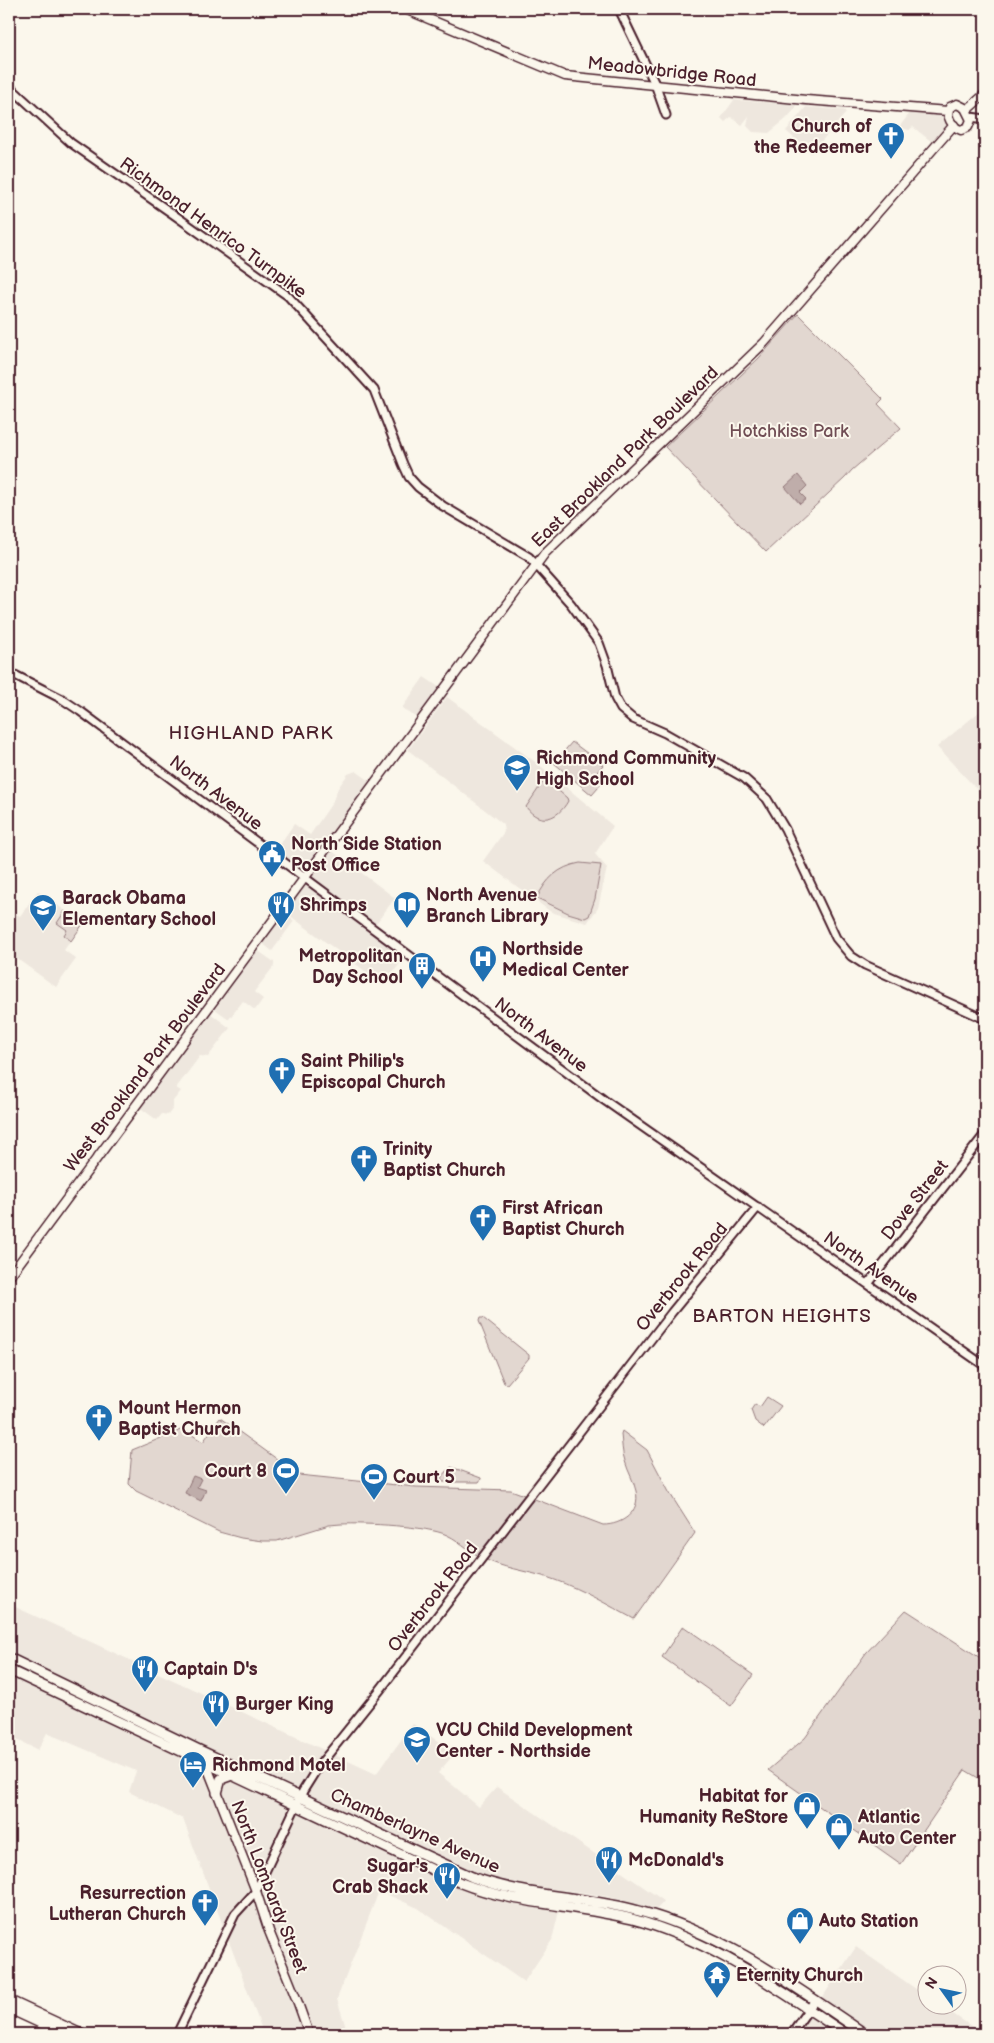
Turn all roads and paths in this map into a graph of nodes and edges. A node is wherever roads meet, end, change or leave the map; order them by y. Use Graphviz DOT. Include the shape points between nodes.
graph roads {
  1 [pos="405,9"];
  2 [pos="619,9"];
  3 [pos="655,84"];
  4 [pos="9,86"];
  5 [pos="985,94"];
  6 [pos="948,111"];
  7 [pos="969,114"];
  8 [pos="666,115"];
  9 [pos="985,118"];
  10 [pos="954,125"];
  11 [pos="536,565"];
  12 [pos="9,672"];
  13 [pos="304,877"];
  14 [pos="985,1019"];
  15 [pos="985,1134"];
  16 [pos="758,1207"];
  17 [pos="9,1277"];
  18 [pos="868,1284"];
  19 [pos="985,1366"];
  20 [pos="9,1658"];
  21 [pos="9,1670"];
  22 [pos="200,1750"];
  23 [pos="205,1762"];
  24 [pos="232,1775"];
  25 [pos="217,1793"];
  26 [pos="301,1797"];
  27 [pos="296,1806"];
  28 [pos="256,1891"];
  29 [pos="9,2000"];
  30 [pos="815,2000"];
  31 [pos="9,2009"];
  32 [pos="808,2010"];
  33 [pos="63,2034"];
  34 [pos="82,2034"];
  35 [pos="177,2034"];
  36 [pos="309,2034"];
  37 [pos="791,2034"];
  38 [pos="846,2034"];
  39 [pos="865,2034"];
  1 -- 3 [label="main road, Meadowbridge Road" via="565,76"];
  2 -- 3 [label="street"];
  3 -- 6 [label="main road, Meadowbridge Road"];
  3 -- 8 [label="street"];
  4 -- 11 [label="street, Richmond Henrico Turnpike" via="68,142 288,296 372,387 403,464 418,488 526,555"];
  5 -- 7 [label="main road"];
  6 -- 7 [label="main road" via="957,104"];
  6 -- 10 [label="main road"];
  7 -- 9 [label="street"];
  7 -- 10 [label="main road" via="970,124 964,129 959,130"];
  10 -- 11 [label="main road, East Brookland Park Boulevard" via="764,343 557,540"];
  11 -- 13 [label="main road, East Brookland Park Boulevard"];
  11 -- 14 [label="street, Richmond Henrico Turnpike" via="594,635 605,658 615,698 624,712 737,774 767,799 785,829 833,933 848,954 865,966"];
  12 -- 13 [label="street, North Avenue" via="80,711"];
  13 -- 16 [label="street, North Avenue" via="604,1100"];
  13 -- 17 [label="main road, West Brookland Park Boulevard"];
  15 -- 18 [label="street, Dove Street"];
  16 -- 18 [label="street, North Avenue"];
  16 -- 26 [label="street, Overbrook Road" via="672,1312 328,1753"];
  18 -- 19 [label="street, North Avenue"];
  20 -- 22 [label="main road, Chamberlayne Avenue"];
  21 -- 23 [label="main road, Chamberlayne Avenue"];
  22 -- 23 [label="main road, North Lombardy Street"];
  22 -- 26 [label="main road, Chamberlayne Avenue"];
  23 -- 24 [label="main road, Chamberlayne Avenue"];
  23 -- 25 [label="main road, North Lombardy Street"];
  24 -- 25 [label="main road" via="221,1779"];
  24 -- 27 [label="main road, Chamberlayne Avenue"];
  25 -- 28 [label="main road, North Lombardy Street"];
  26 -- 27 [label="street, Overbrook Road"];
  26 -- 30 [label="main road, Chamberlayne Avenue" via="481,1880 517,1890 616,1905 685,1926 740,1952"];
  27 -- 28 [label="street, Overbrook Road"];
  27 -- 32 [label="main road, Chamberlayne Avenue" via="475,1889 511,1899 615,1915 687,1938 738,1963"];
  28 -- 35 [label="street, Overbrook Road" via="235,1914"];
  28 -- 36 [label="main road, North Lombardy Street"];
  29 -- 34 [label="main road"];
  30 -- 32 [label="street"];
  30 -- 39 [label="main road, Chamberlayne Avenue"];
  31 -- 33 [label="main road"];
  32 -- 37 [label="street"];
  32 -- 38 [label="main road, Chamberlayne Avenue"];
}
